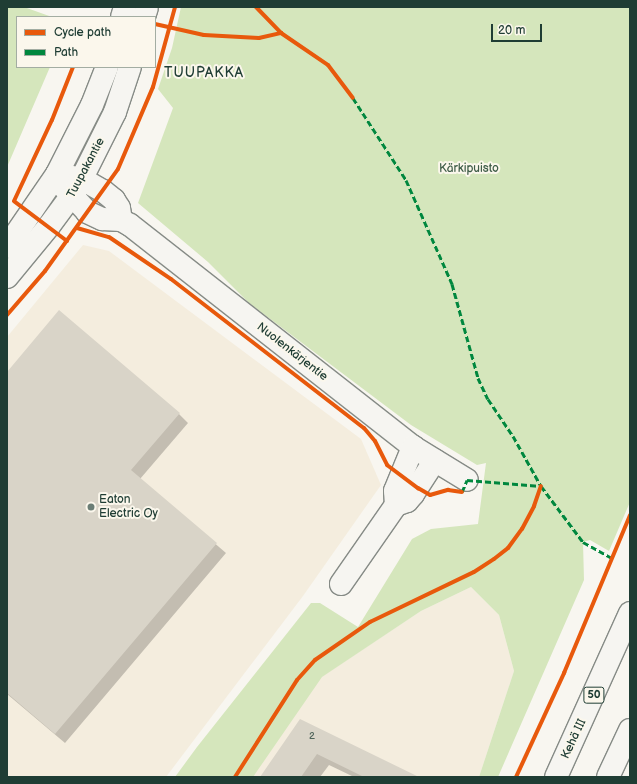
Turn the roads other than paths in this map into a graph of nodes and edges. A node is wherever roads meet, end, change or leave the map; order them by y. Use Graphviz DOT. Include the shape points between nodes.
graph roads {
  1 [pos="107,68"];
  2 [pos="130,68"];
  3 [pos="57,174"];
  4 [pos="77,188"];
  5 [pos="7,247"];
  6 [pos="7,277"];
  7 [pos="413,447"];
  8 [pos="434,460"];
  9 [pos="467,480"];
  10 [pos="396,505"];
  11 [pos="341,584"];
  12 [pos="630,613"];
  13 [pos="630,730"];
  14 [pos="556,777"];
  15 [pos="608,777"];
  1 -- 3 [label="main road, Tuupakantie" via="92,105"];
  2 -- 4 [label="main road, Tuupakantie" via="115,112"];
  3 -- 4 [label="main road, Nuolenkärjentie"];
  3 -- 5 [label="main road, Tuupakantie"];
  4 -- 6 [label="main road, Tuupakantie"];
  4 -- 7 [label="main road, Nuolenkärjentie" via="86,212 102,219 121,220"];
  7 -- 8 [label="main road, Nuolenkärjentie"];
  7 -- 10 [label="main road" via="395,491"];
  8 -- 9 [label="main road, Nuolenkärjentie"];
  8 -- 10 [label="main road" via="413,494 407,501"];
  10 -- 11 [label="main road"];
  12 -- 14 [label="main road, Kehä III / 50"];
  13 -- 15 [label="main road"];
}
